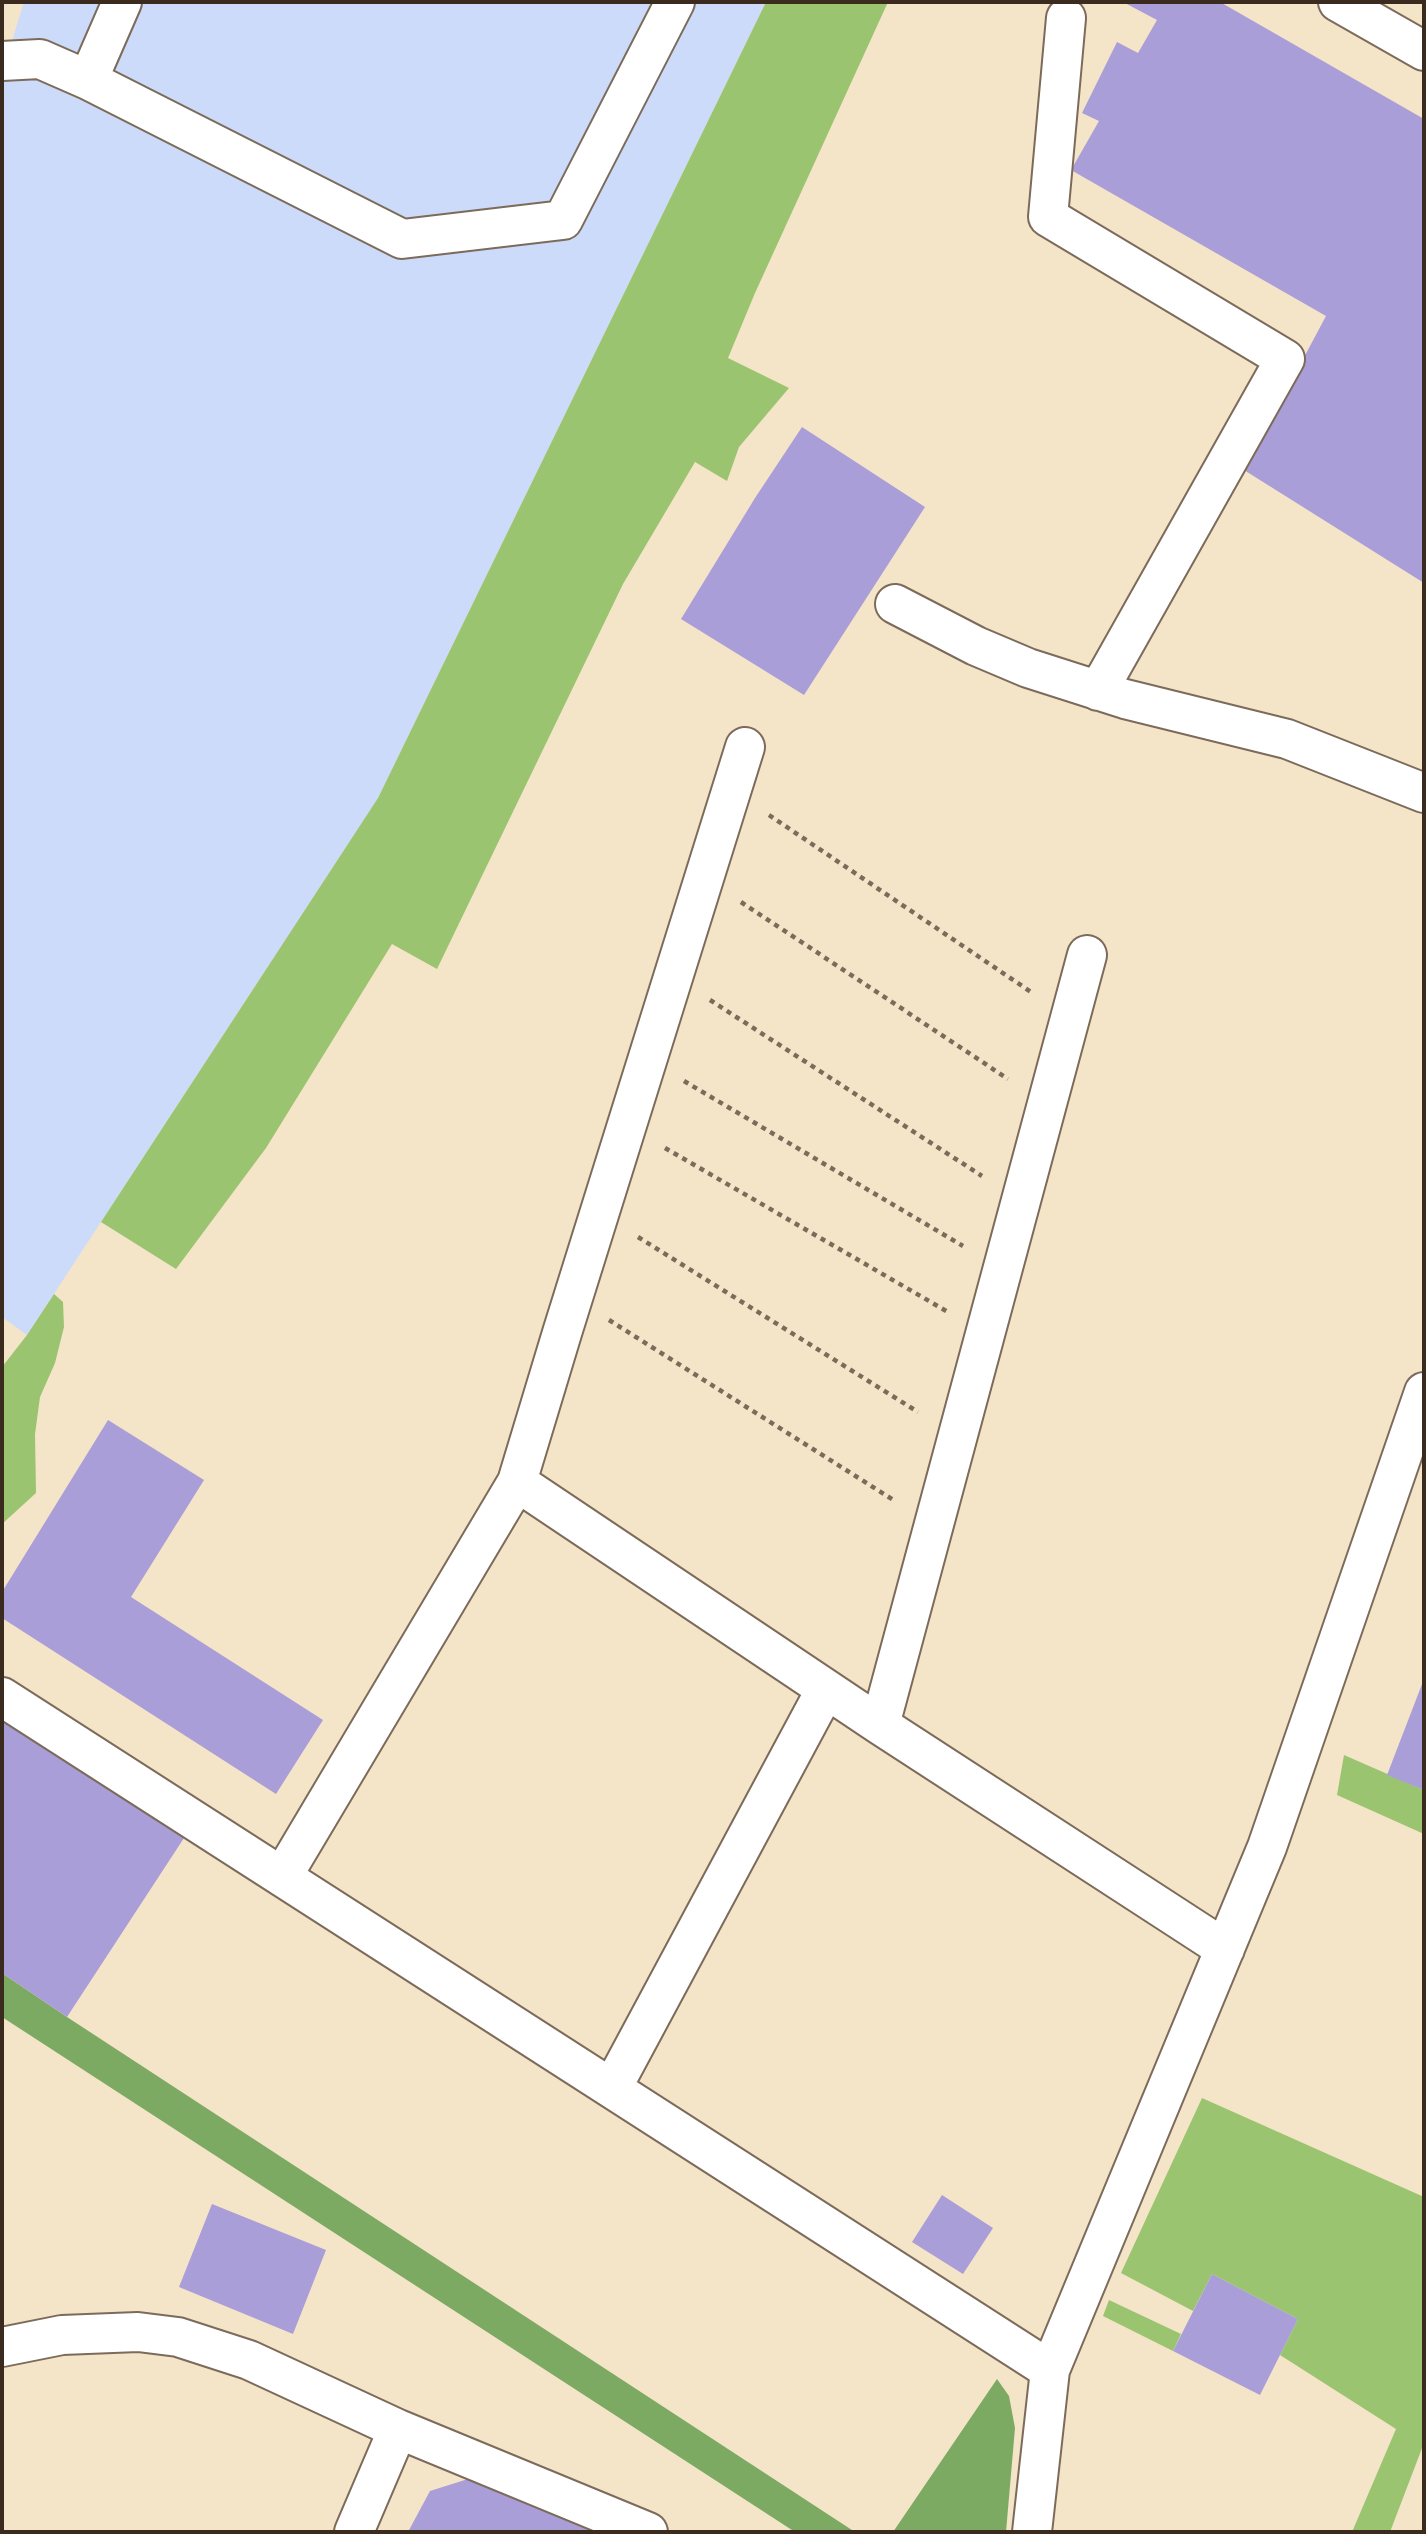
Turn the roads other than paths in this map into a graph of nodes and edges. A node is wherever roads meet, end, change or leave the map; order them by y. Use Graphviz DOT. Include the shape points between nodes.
graph roads {
  1 [pos="122,2"];
  2 [pos="675,2"];
  3 [pos="1338,2"];
  4 [pos="1066,18"];
  5 [pos="1424,51"];
  6 [pos="2,61"];
  7 [pos="89,80"];
  8 [pos="895,604"];
  9 [pos="1098,691"];
  10 [pos="745,747"];
  11 [pos="1424,793"];
  12 [pos="1087,955"];
  13 [pos="1424,1392"];
  14 [pos="517,1482"];
  15 [pos="826,1689"];
  16 [pos="2,1697"];
  17 [pos="880,1725"];
  18 [pos="282,1877"];
  19 [pos="1225,1949"];
  20 [pos="612,2088"];
  21 [pos="2,2347"];
  22 [pos="1050,2370"];
  23 [pos="398,2429"];
  24 [pos="354,2532"];
  25 [pos="648,2532"];
  26 [pos="1032,2532"];
  1 -- 7 [label="street"];
  2 -- 7 [label="street" via="563,220 402,239"];
  3 -- 5 [label="street"];
  4 -- 9 [label="street" via="1048,217 1285,359"];
  6 -- 7 [label="street" via="40,59"];
  8 -- 9 [label="street" via="976,646"];
  9 -- 11 [label="street" via="1287,739"];
  10 -- 14 [label="street"];
  12 -- 17 [label="street"];
  13 -- 19 [label="street" via="1267,1847"];
  14 -- 15 [label="street"];
  14 -- 18 [label="street"];
  15 -- 17 [label="street"];
  15 -- 20 [label="street"];
  16 -- 18 [label="street"];
  17 -- 19 [label="street"];
  18 -- 20 [label="street"];
  19 -- 22 [label="street"];
  20 -- 22 [label="street"];
  21 -- 23 [label="street" via="62,2335 138,2332 178,2337 249,2360"];
  22 -- 26 [label="street"];
  23 -- 24 [label="street"];
  23 -- 25 [label="street"];
}
